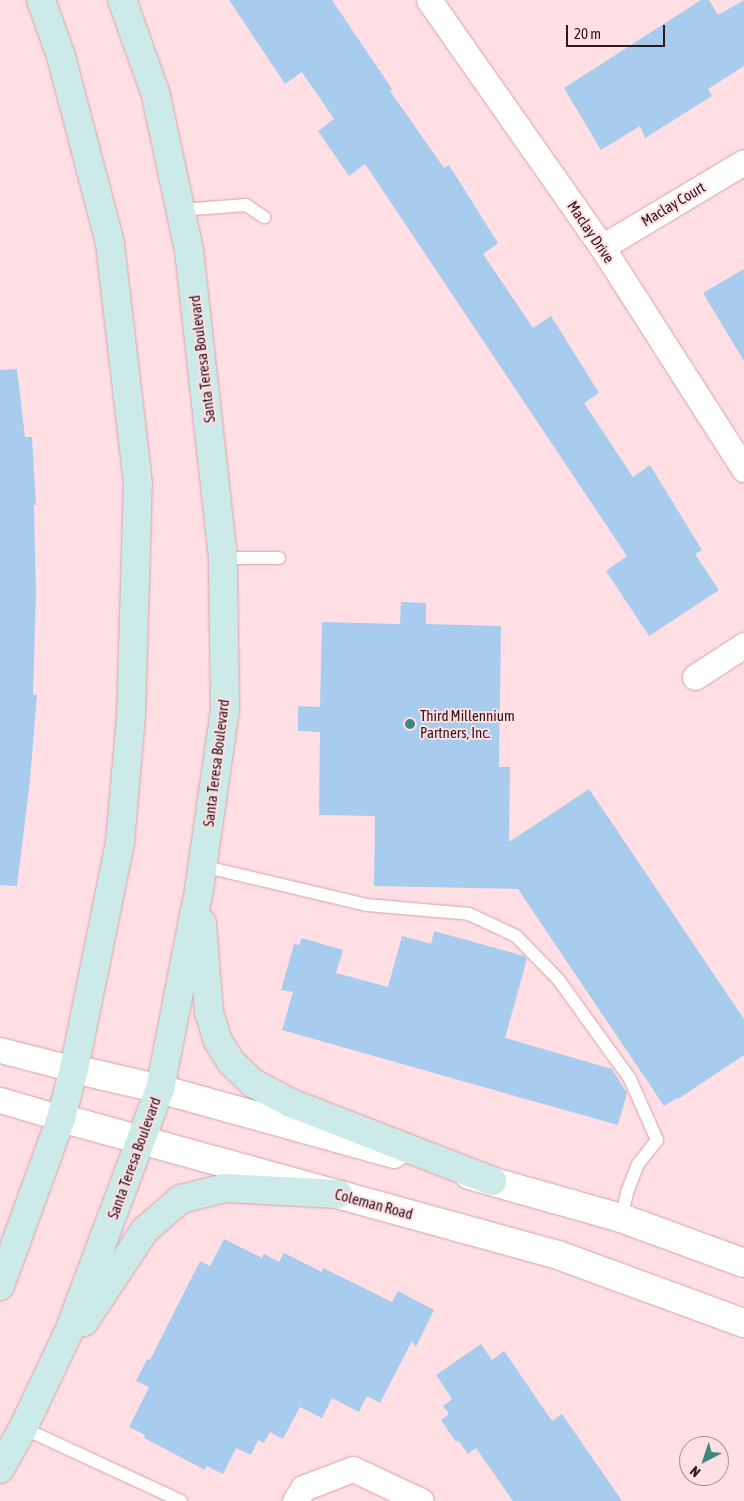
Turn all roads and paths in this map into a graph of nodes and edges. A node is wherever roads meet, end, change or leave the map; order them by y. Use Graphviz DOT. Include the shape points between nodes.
graph roads {
  1 [pos="41,0"];
  2 [pos="122,0"];
  3 [pos="428,0"];
  4 [pos="744,162"];
  5 [pos="181,210"];
  6 [pos="264,217"];
  7 [pos="602,247"];
  8 [pos="744,469"];
  9 [pos="223,558"];
  10 [pos="279,558"];
  11 [pos="744,646"];
  12 [pos="695,676"];
  13 [pos="201,878"];
  14 [pos="0,1050"];
  15 [pos="74,1069"];
  16 [pos="160,1089"];
  17 [pos="0,1100"];
  18 [pos="61,1118"];
  19 [pos="142,1139"];
  20 [pos="492,1181"];
  21 [pos="338,1194"];
  22 [pos="621,1218"];
  23 [pos="744,1263"];
  24 [pos="0,1286"];
  25 [pos="743,1323"];
  26 [pos="48,1375"];
  27 [pos="24,1428"];
  28 [pos="0,1469"];
  29 [pos="182,1501"];
  30 [pos="295,1501"];
  31 [pos="421,1501"];
  1 -- 15 [label="main road" via="61,56 110,243 138,483 131,716 120,842"];
  2 -- 5 [label="main road, Santa Teresa Boulevard" via="155,92"];
  3 -- 7 [label="street, Maclay Drive"];
  4 -- 7 [label="street, Maclay Court"];
  5 -- 6 [label="lane" via="246,205"];
  5 -- 9 [label="main road, Santa Teresa Boulevard" via="190,260"];
  7 -- 8 [label="street, Maclay Drive"];
  9 -- 10 [label="lane"];
  9 -- 13 [label="main road, Santa Teresa Boulevard" via="225,710"];
  11 -- 12 [label="street"];
  13 -- 16 [label="main road, Santa Teresa Boulevard"];
  13 -- 20 [label="main road" via="209,1012 218,1040 232,1063 253,1083 291,1103"];
  13 -- 22 [label="lane" via="367,905 469,914 516,936 558,979 630,1078 657,1140 638,1164"];
  14 -- 15 [label="street"];
  15 -- 16 [label="street"];
  15 -- 18 [label="main road"];
  16 -- 19 [label="main road, Santa Teresa Boulevard"];
  16 -- 20 [label="street"];
  17 -- 18 [label="street, Coleman Road"];
  18 -- 19 [label="street, Coleman Road"];
  18 -- 24 [label="main road"];
  19 -- 21 [label="street, Coleman Road"];
  19 -- 26 [label="main road, Santa Teresa Boulevard" via="69,1332"];
  20 -- 22 [label="street"];
  21 -- 25 [label="street, Coleman Road" via="558,1255"];
  21 -- 26 [label="main road" via="225,1188 181,1199 145,1230"];
  22 -- 23 [label="street"];
  26 -- 27 [label="main road, Santa Teresa Boulevard"];
  27 -- 28 [label="main road, Santa Teresa Boulevard"];
  27 -- 29 [label="lane"];
  30 -- 31 [label="street" via="303,1488 353,1469"];
}
